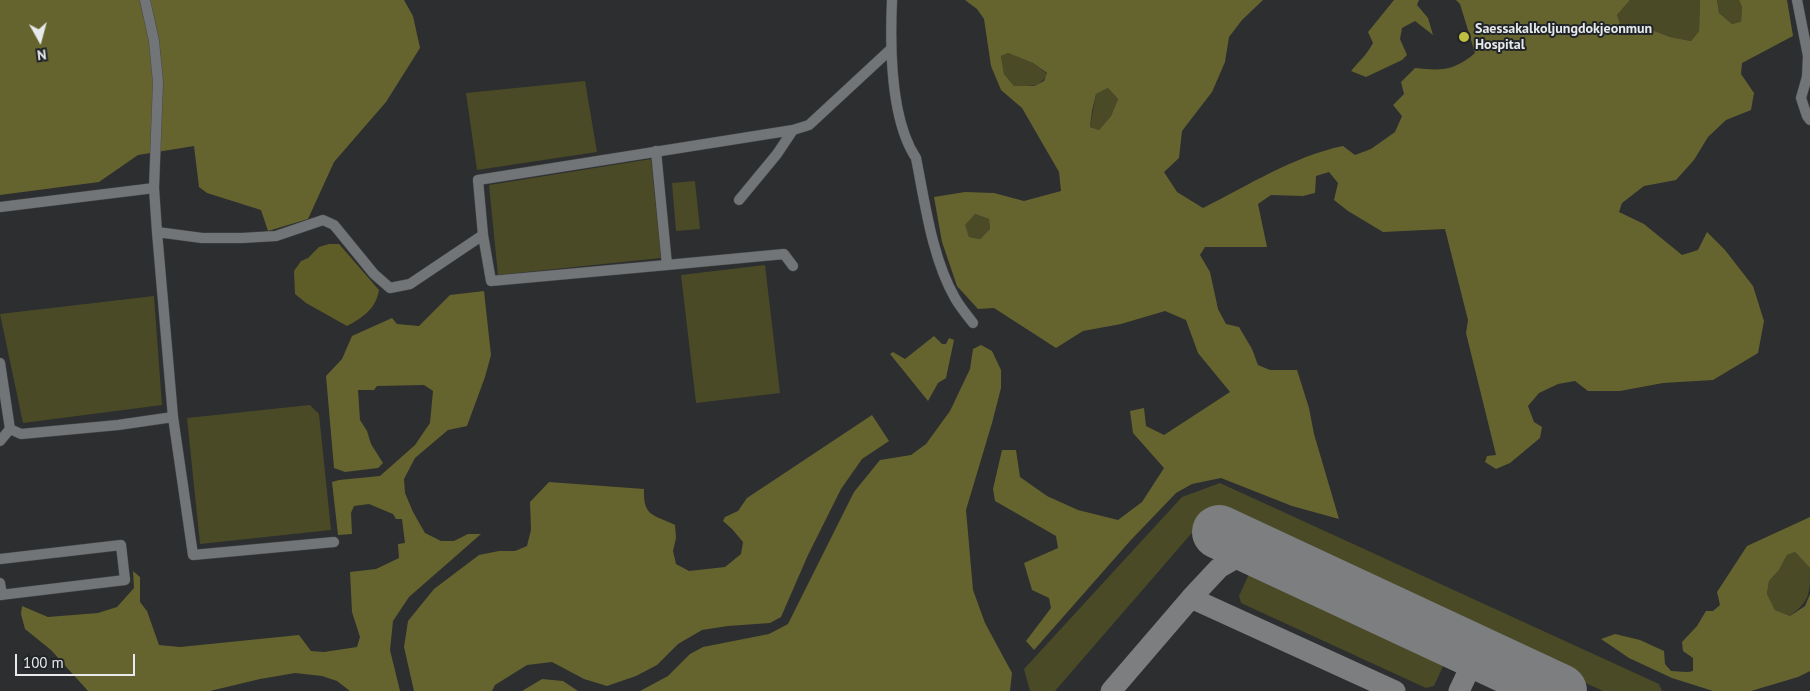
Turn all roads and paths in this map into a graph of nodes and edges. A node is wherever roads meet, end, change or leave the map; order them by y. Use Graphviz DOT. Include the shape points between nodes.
graph roads {
  1 [pos="145,0"];
  2 [pos="892,0"];
  3 [pos="1797,0"];
  4 [pos="891,49"];
  5 [pos="1810,120"];
  6 [pos="793,130"];
  7 [pos="656,151"];
  8 [pos="154,188"];
  9 [pos="739,200"];
  10 [pos="0,207"];
  11 [pos="157,232"];
  12 [pos="483,235"];
  13 [pos="667,265"];
  14 [pos="793,266"];
  15 [pos="973,323"];
  16 [pos="0,363"];
  17 [pos="173,417"];
  18 [pos="10,430"];
  19 [pos="0,441"];
  20 [pos="334,542"];
  21 [pos="0,560"];
  22 [pos="0,583"];
  23 [pos="1,595"];
  1 -- 8 [label="street" via="158,82"];
  2 -- 4 [label="street"];
  3 -- 5 [label="street" via="1808,56 1807,77 1800,98"];
  4 -- 6 [label="street" via="809,126"];
  4 -- 15 [label="street" via="900,118 916,158 939,259 954,296"];
  6 -- 7 [label="street"];
  6 -- 9 [label="street"];
  7 -- 12 [label="street" via="478,180"];
  7 -- 13 [label="street"];
  8 -- 10 [label="street"];
  8 -- 11 [label="street"];
  11 -- 12 [label="street" via="202,238 268,237 323,220 334,225 374,274 390,288 410,284"];
  11 -- 17 [label="street"];
  12 -- 13 [label="street" via="490,281"];
  13 -- 14 [label="street" via="784,254"];
  16 -- 18 [label="street"];
  17 -- 18 [label="street" via="21,434"];
  17 -- 20 [label="street" via="193,555"];
  18 -- 19 [label="street"];
  21 -- 23 [label="street" via="121,545 125,580"];
  22 -- 23 [label="street"];
}
